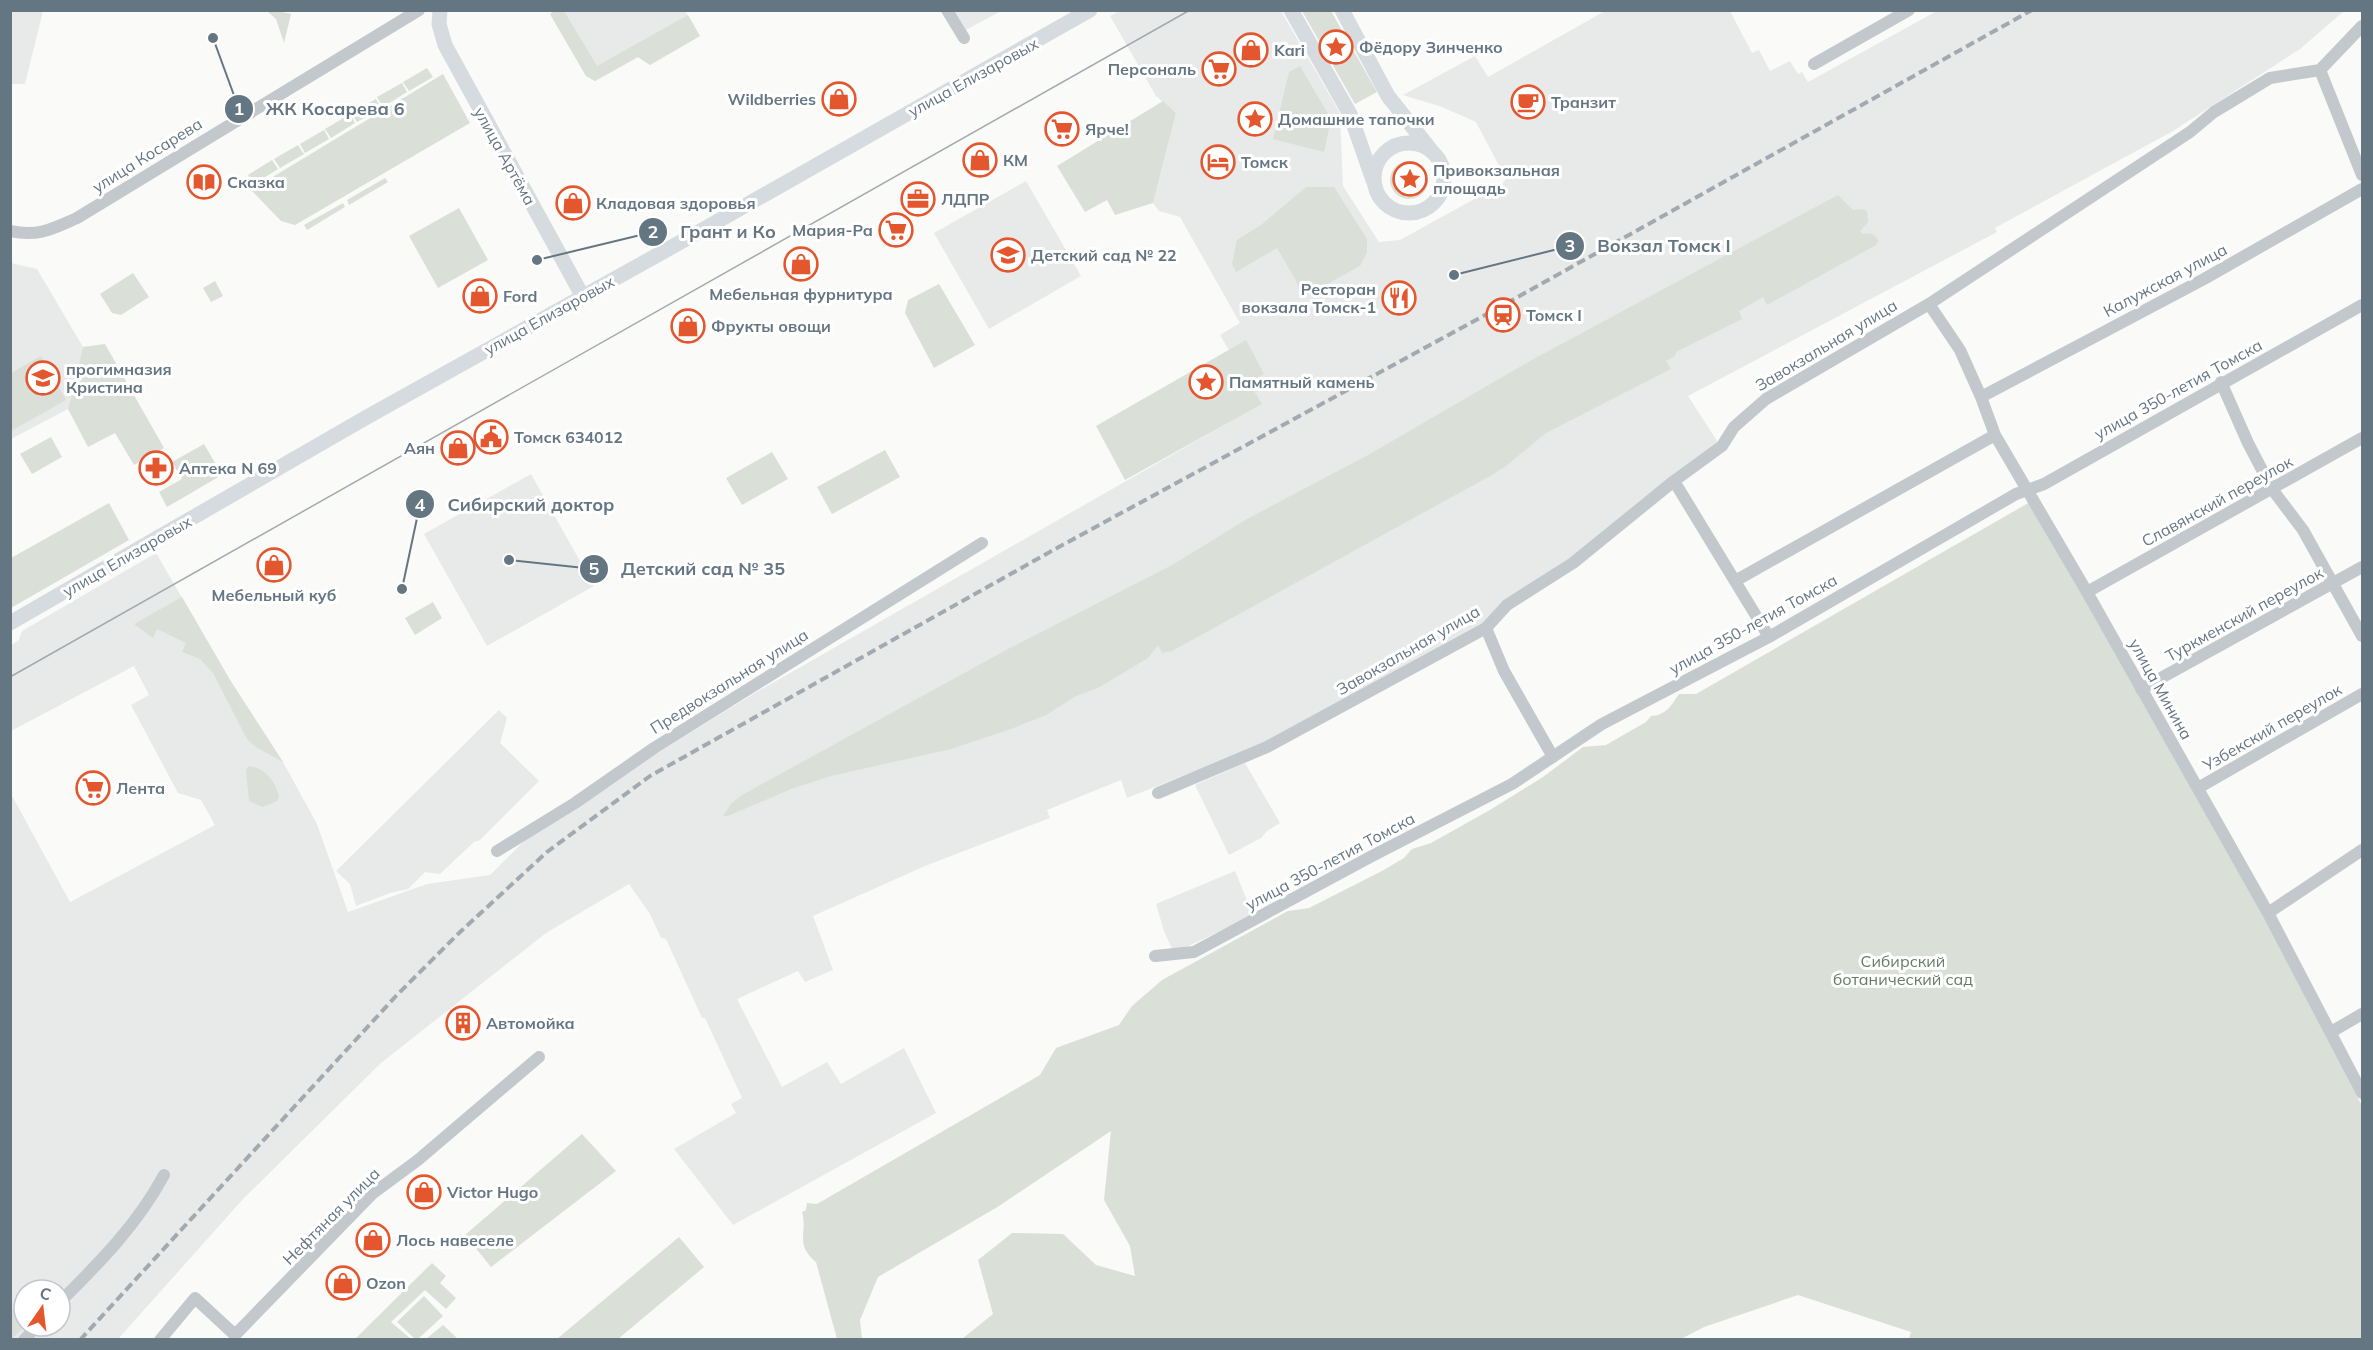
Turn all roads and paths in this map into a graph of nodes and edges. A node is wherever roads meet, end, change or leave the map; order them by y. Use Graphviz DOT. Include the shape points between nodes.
graph roads {
  1 [pos="419,10"];
  2 [pos="440,10"];
  3 [pos="947,10"];
  4 [pos="1089,10"];
  5 [pos="1291,10"];
  6 [pos="1341,10"];
  7 [pos="1909,10"];
  8 [pos="2362,26"];
  9 [pos="964,38"];
  10 [pos="1814,64"];
  11 [pos="2320,70"];
  12 [pos="1432,152"];
  13 [pos="2362,175"];
  14 [pos="1375,186"];
  15 [pos="2362,189"];
  16 [pos="10,231"];
  17 [pos="583,297"];
  18 [pos="1929,304"];
  19 [pos="2362,305"];
  20 [pos="2221,382"];
  21 [pos="1981,397"];
  22 [pos="1995,435"];
  23 [pos="2362,438"];
  24 [pos="1674,481"];
  25 [pos="2272,489"];
  26 [pos="2028,490"];
  27 [pos="982,543"];
  28 [pos="2362,567"];
  29 [pos="1735,581"];
  30 [pos="2332,584"];
  31 [pos="2087,592"];
  32 [pos="10,623"];
  33 [pos="1486,628"];
  34 [pos="2362,636"];
  35 [pos="1769,637"];
  36 [pos="2141,689"];
  37 [pos="2362,694"];
  38 [pos="1553,757"];
  39 [pos="2198,789"];
  40 [pos="1158,793"];
  41 [pos="2362,850"];
  42 [pos="497,851"];
  43 [pos="2268,913"];
  44 [pos="1155,956"];
  45 [pos="2362,1014"];
  46 [pos="2331,1032"];
  47 [pos="539,1057"];
  48 [pos="2362,1093"];
  49 [pos="164,1175"];
  50 [pos="72,1290"];
  51 [pos="160,1340"];
  1 -- 16 [label="street, улица Косарева" via="77,218 46,232 27,235"];
  2 -- 17 [label="main road, улица Артёма" via="445,45"];
  3 -- 9 [label="street"];
  4 -- 17 [label="main road, улица Елизаровых"];
  5 -- 14 [label="main road" via="1350,114"];
  6 -- 12 [label="main road" via="1388,96"];
  7 -- 10 [label="street"];
  8 -- 11 [label="street"];
  11 -- 13 [label="street"];
  11 -- 18 [label="street, Завокзальная улица" via="2260,83"];
  12 -- 14 [label="main road" via="1415,144 1391,148 1378,162"];
  12 -- 14 [label="main road" via="1442,167 1444,182 1430,206 1414,213 1396,211 1383,201"];
  15 -- 21 [label="street, Калужская улица" via="2204,279"];
  17 -- 32 [label="main road, улица Елизаровых"];
  18 -- 21 [label="street, улица Минина" via="1960,350"];
  18 -- 24 [label="street, Завокзальная улица" via="1766,399 1734,427 1722,446"];
  19 -- 20 [label="street, улица 350-летия Томска"];
  20 -- 25 [label="street"];
  20 -- 26 [label="street, улица 350-летия Томска"];
  21 -- 22 [label="street, улица Минина"];
  22 -- 26 [label="street, улица Минина"];
  22 -- 29 [label="street"];
  23 -- 25 [label="street, Славянский переулок"];
  24 -- 29 [label="street"];
  24 -- 33 [label="street, Завокзальная улица" via="1573,562 1507,606"];
  25 -- 30 [label="street" via="2302,530"];
  25 -- 31 [label="street, Славянский переулок"];
  26 -- 31 [label="street, улица Минина"];
  26 -- 35 [label="street, улица 350-летия Томска"];
  27 -- 42 [label="street, Предвокзальная улица"];
  28 -- 30 [label="street, Туркменский переулок"];
  29 -- 35 [label="street"];
  30 -- 34 [label="street"];
  30 -- 36 [label="street, Туркменский переулок"];
  31 -- 36 [label="street, улица Минина"];
  33 -- 38 [label="street" via="1504,671"];
  33 -- 40 [label="street, Завокзальная улица" via="1267,747"];
  35 -- 38 [label="street, улица 350-летия Томска" via="1602,724"];
  36 -- 39 [label="street, улица Минина"];
  37 -- 39 [label="street, Узбекский переулок"];
  38 -- 44 [label="street, улица 350-летия Томска" via="1512,784 1194,952"];
  39 -- 43 [label="street, улица Минина"];
  41 -- 43 [label="street"];
  43 -- 46 [label="street, улица Минина"];
  45 -- 46 [label="street"];
  46 -- 48 [label="street, улица Минина"];
  47 -- 51 [label="street, Нефтяная улица" via="372,1194 235,1335 195,1298"];
  49 -- 50 [label="street" via="115,1247"];
}
